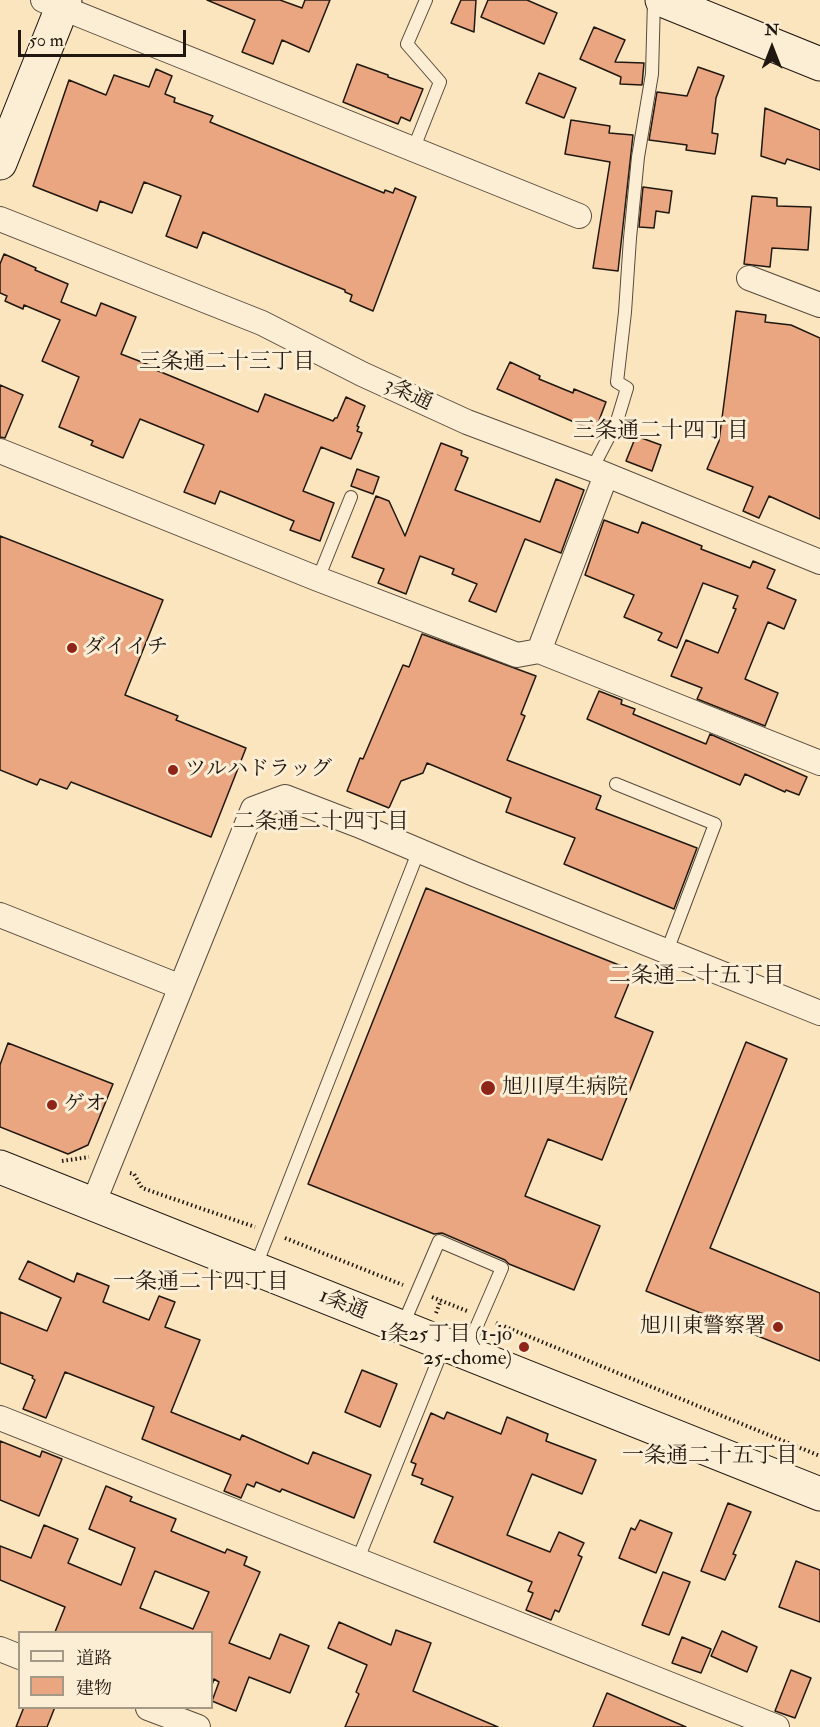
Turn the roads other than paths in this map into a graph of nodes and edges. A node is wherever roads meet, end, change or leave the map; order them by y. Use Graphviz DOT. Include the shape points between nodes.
graph roads {
  1 [pos="426,0"];
  2 [pos="654,0"];
  3 [pos="662,0"];
  4 [pos="57,2"];
  5 [pos="820,64"];
  6 [pos="413,150"];
  7 [pos="0,163"];
  8 [pos="579,216"];
  9 [pos="0,219"];
  10 [pos="749,278"];
  11 [pos="820,305"];
  12 [pos="0,451"];
  13 [pos="599,472"];
  14 [pos="351,497"];
  15 [pos="820,562"];
  16 [pos="318,579"];
  17 [pos="539,651"];
  18 [pos="820,763"];
  19 [pos="616,784"];
  20 [pos="419,850"];
  21 [pos="0,915"];
  22 [pos="667,951"];
  23 [pos="181,987"];
  24 [pos="820,1012"];
  25 [pos="0,1167"];
  26 [pos="93,1204"];
  27 [pos="255,1269"];
  28 [pos="402,1328"];
  29 [pos="455,1349"];
  30 [pos="0,1418"];
  31 [pos="820,1494"];
  32 [pos="358,1559"];
  33 [pos="0,1649"];
  34 [pos="18,1656"];
  35 [pos="153,1715"];
  36 [pos="198,1727"];
  37 [pos="777,1727"];
  1 -- 6 [label="lane" via="407,44 440,82"];
  2 -- 13 [label="lane" via="652,74 638,157 617,382 627,388"];
  3 -- 5 [label="main road"];
  4 -- 6 [label="street"];
  4 -- 7 [label="main road"];
  6 -- 8 [label="street"];
  9 -- 13 [label="street, 3条通" via="262,323 467,422"];
  10 -- 11 [label="street"];
  12 -- 16 [label="street"];
  13 -- 15 [label="street, 3条通"];
  13 -- 17 [label="street"];
  14 -- 16 [label="lane"];
  16 -- 17 [label="street" via="517,655"];
  17 -- 18 [label="street"];
  19 -- 22 [label="lane" via="716,824"];
  20 -- 22 [label="street"];
  20 -- 23 [label="street" via="285,797 253,809"];
  20 -- 27 [label="lane"];
  21 -- 23 [label="street"];
  22 -- 24 [label="street"];
  23 -- 26 [label="street"];
  25 -- 26 [label="main road, 1条通"];
  26 -- 27 [label="main road, 1条通"];
  27 -- 28 [label="main road, 1条通"];
  28 -- 29 [label="main road, 1条通"];
  28 -- 29 [label="lane" via="439,1241 502,1268"];
  29 -- 31 [label="main road, 1条通"];
  29 -- 32 [label="lane"];
  30 -- 32 [label="street"];
  32 -- 37 [label="street"];
  33 -- 34 [label="street"];
  35 -- 36 [label="street"];
}
